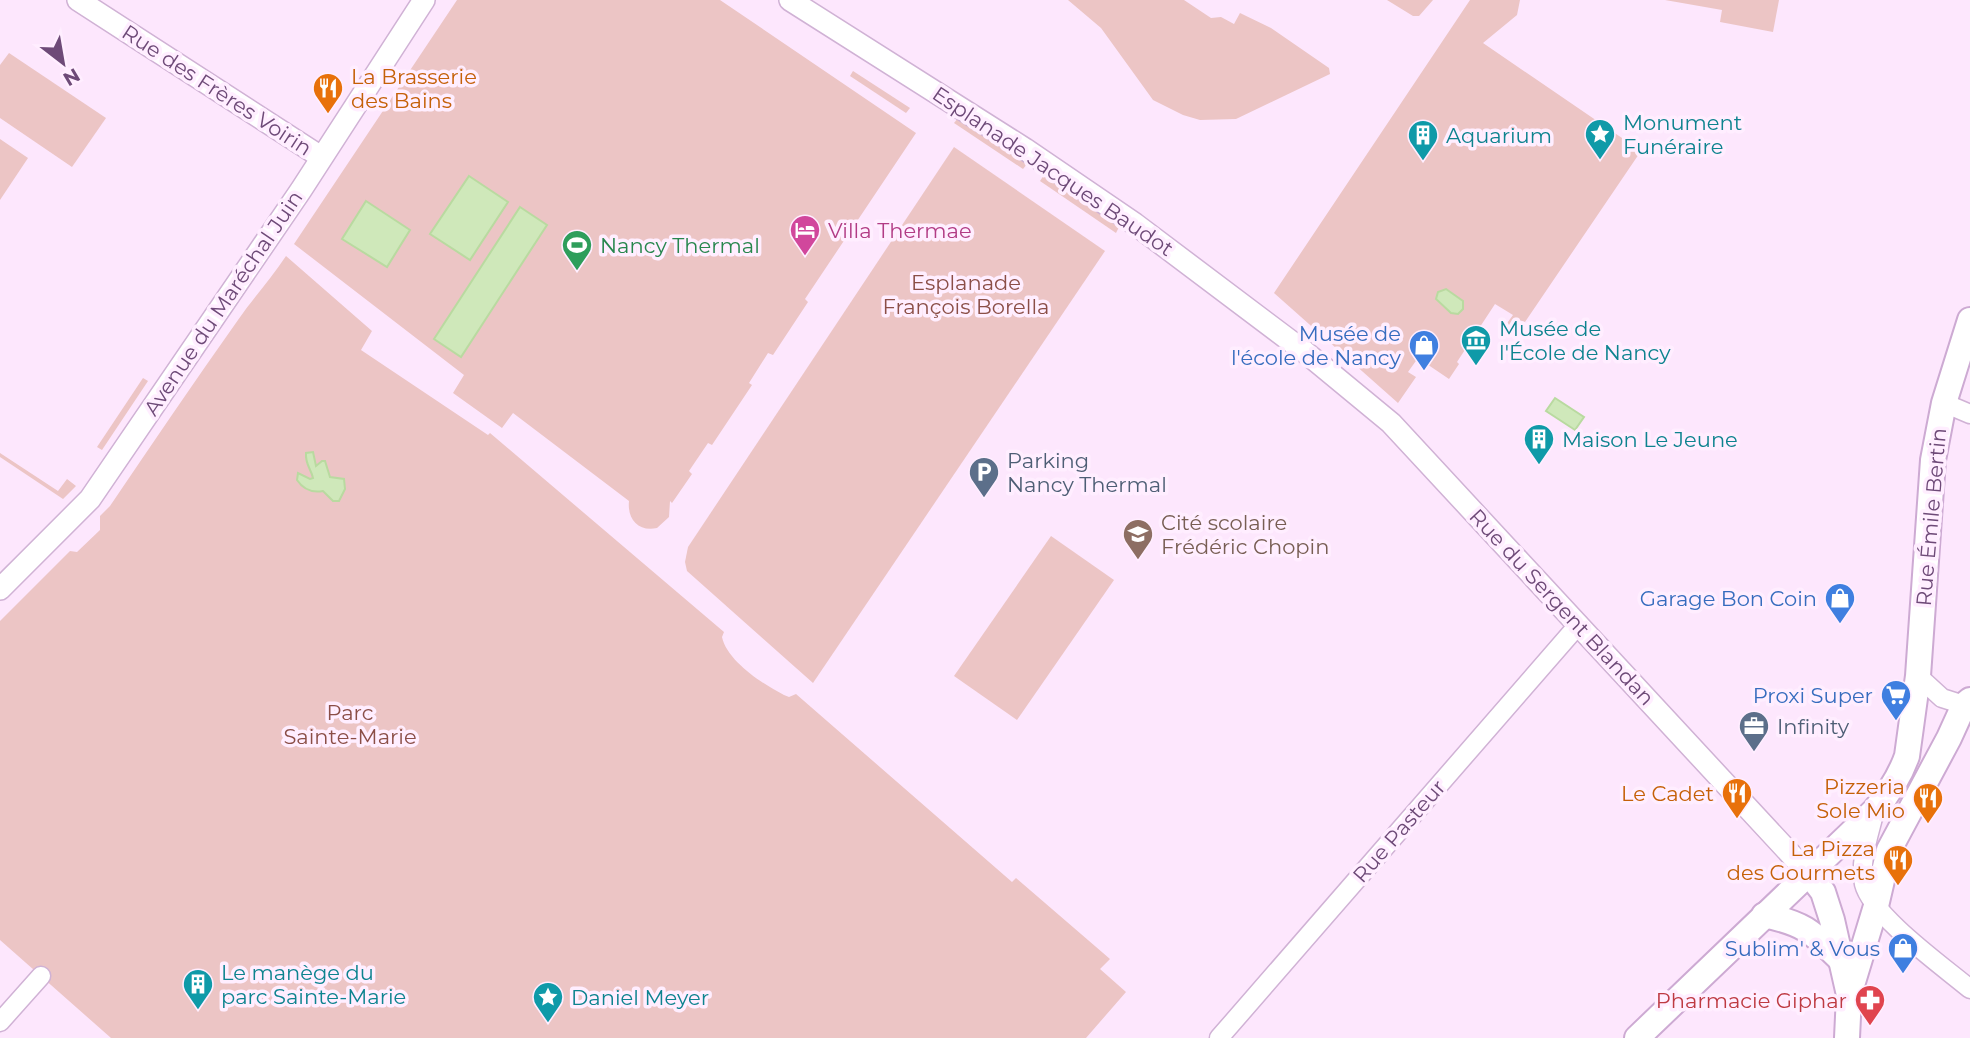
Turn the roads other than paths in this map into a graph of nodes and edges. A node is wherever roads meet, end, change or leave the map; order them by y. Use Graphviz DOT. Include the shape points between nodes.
graph roads {
  1 [pos="78,0"];
  2 [pos="424,0"];
  3 [pos="792,1"];
  4 [pos="321,157"];
  5 [pos="1970,320"];
  6 [pos="1305,352"];
  7 [pos="1944,403"];
  8 [pos="1970,414"];
  9 [pos="0,589"];
  10 [pos="1579,624"];
  11 [pos="1918,676"];
  12 [pos="1967,702"];
  13 [pos="1875,810"];
  14 [pos="1809,874"];
  15 [pos="1876,906"];
  16 [pos="1764,915"];
  17 [pos="1842,961"];
  18 [pos="41,976"];
  19 [pos="1970,989"];
  20 [pos="1849,995"];
  21 [pos="0,1022"];
  22 [pos="1219,1038"];
  23 [pos="1637,1038"];
  24 [pos="1847,1038"];
  1 -- 4 [label="street, Rue des Frères Voirin"];
  2 -- 4 [label="street, Avenue du Maréchal Juin"];
  3 -- 6 [label="street, Esplanade Jacques Baudot" via="1041,159"];
  4 -- 9 [label="street, Avenue du Maréchal Juin" via="90,499"];
  5 -- 7 [label="main road, Rue Émile Bertin"];
  6 -- 10 [label="street, Rue du Sergent Blandan" via="1412,444"];
  7 -- 8 [label="street"];
  7 -- 11 [label="main road, Rue Émile Bertin" via="1933,460"];
  10 -- 14 [label="street, Rue du Sergent Blandan"];
  10 -- 22 [label="street, Rue Pasteur"];
  11 -- 12 [label="street" via="1942,698"];
  11 -- 13 [label="main road, Rue Émile Bertin" via="1908,756"];
  12 -- 15 [label="main road" via="1889,850"];
  13 -- 14 [label="main road"];
  13 -- 15 [label="street" via="1863,873"];
  14 -- 16 [label="main road"];
  14 -- 17 [label="main road" via="1829,906"];
  15 -- 19 [label="street"];
  15 -- 20 [label="main road"];
  16 -- 17 [label="main road" via="1804,927"];
  16 -- 23 [label="main road"];
  17 -- 20 [label="main road"];
  18 -- 21 [label="street"];
  20 -- 24 [label="main road"];
}
